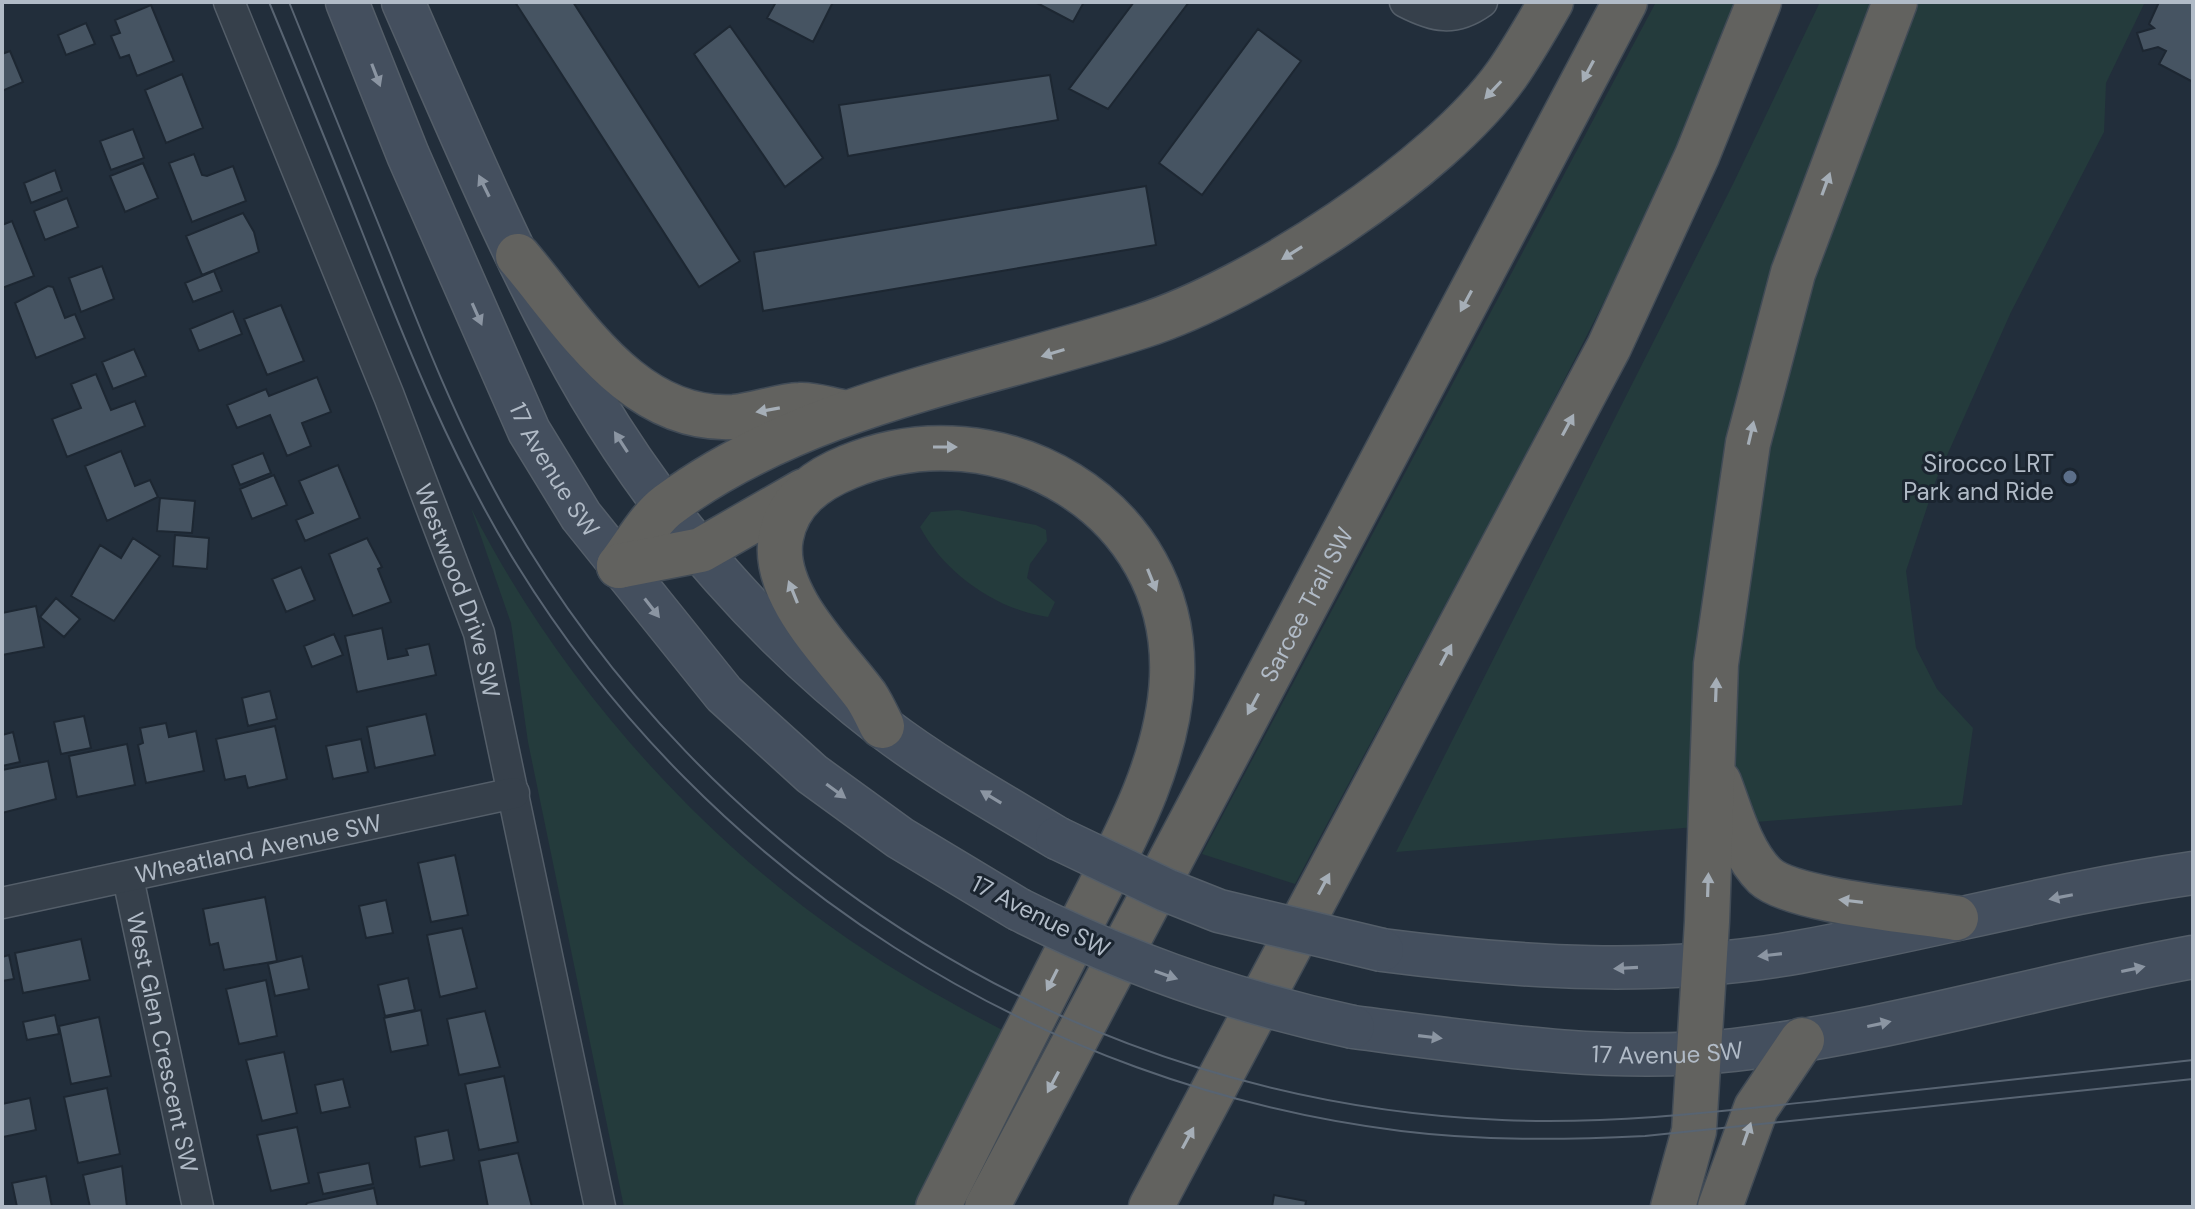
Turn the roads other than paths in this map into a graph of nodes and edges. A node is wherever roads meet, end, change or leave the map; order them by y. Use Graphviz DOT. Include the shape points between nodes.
graph roads {
  1 [pos="229,2"];
  2 [pos="347,2"];
  3 [pos="403,2"];
  4 [pos="1482,2"];
  5 [pos="1551,2"];
  6 [pos="1625,2"];
  7 [pos="1759,2"];
  8 [pos="1895,2"];
  9 [pos="1416,8"];
  10 [pos="518,256"];
  11 [pos="844,412"];
  12 [pos="804,491"];
  13 [pos="665,506"];
  14 [pos="701,550"];
  15 [pos="619,566"];
  16 [pos="882,726"];
  17 [pos="1714,768"];
  18 [pos="514,793"];
  19 [pos="2193,873"];
  20 [pos="128,878"];
  21 [pos="2,903"];
  22 [pos="1956,918"];
  23 [pos="2193,957"];
  24 [pos="1704,963"];
  25 [pos="1802,1040"];
  26 [pos="1698,1052"];
  27 [pos="198,1207"];
  28 [pos="600,1207"];
  29 [pos="938,1207"];
  30 [pos="987,1207"];
  31 [pos="1151,1207"];
  32 [pos="1673,1207"];
  33 [pos="1720,1207"];
  1 -- 18 [label="street, Westwood Drive SW" via="465,590"];
  2 -- 15 [label="main road, 17 Avenue SW, one-way" via="529,431"];
  10 -- 3 [label="main road, one-way"];
  4 -- 9 [label="street" via="1464,15"];
  5 -- 11 [label="highway, one-way" via="1506,76 1451,134 1389,188 1275,263 1145,325"];
  6 -- 30 [label="highway, Sarcee Trail SW, one-way"];
  31 -- 7 [label="highway, one-way" via="1602,360 1691,170"];
  17 -- 8 [label="highway, one-way" via="1716,664 1748,443 1793,273"];
  11 -- 10 [label="highway, one-way" via="802,405 734,417 667,405 613,369"];
  13 -- 10 [label="main road, one-way" via="590,394"];
  11 -- 13 [label="highway" via="727,467"];
  12 -- 14 [label="highway"];
  16 -- 12 [label="highway, one-way" via="866,696 802,614 780,558 784,524"];
  12 -- 29 [label="highway, one-way" via="850,466 901,450 964,447 1024,461 1086,497 1120,526 1148,568 1170,643 1167,713 1140,803"];
  13 -- 14 [label="main road"];
  13 -- 15 [label="highway"];
  14 -- 15 [label="highway"];
  14 -- 16 [label="main road" via="739,595"];
  15 -- 26 [label="main road, 17 Avenue SW, one-way, bridge" via="724,694 812,774 900,838 1018,909 1160,974 1353,1027 1555,1051"];
  24 -- 16 [label="main road, one-way, bridge" via="1600,969 1492,965 1382,950 1219,911 1057,838"];
  22 -- 17 [label="highway, one-way" via="1803,895 1766,877 1738,832"];
  24 -- 17 [label="highway, one-way"];
  18 -- 20 [label="street, Wheatland Avenue SW"];
  18 -- 28 [label="street, Westwood Drive SW"];
  19 -- 22 [label="main road, one-way"];
  20 -- 21 [label="street, Wheatland Avenue SW"];
  20 -- 27 [label="street, West Glen Crescent SW"];
  22 -- 24 [label="main road, one-way" via="1798,952"];
  25 -- 23 [label="main road, 17 Avenue SW, one-way"];
  24 -- 26 [label="highway"];
  25 -- 26 [label="main road, 17 Avenue SW"];
  33 -- 25 [label="highway, one-way" via="1756,1108"];
  26 -- 32 [label="highway" via="1694,1131"];
}
